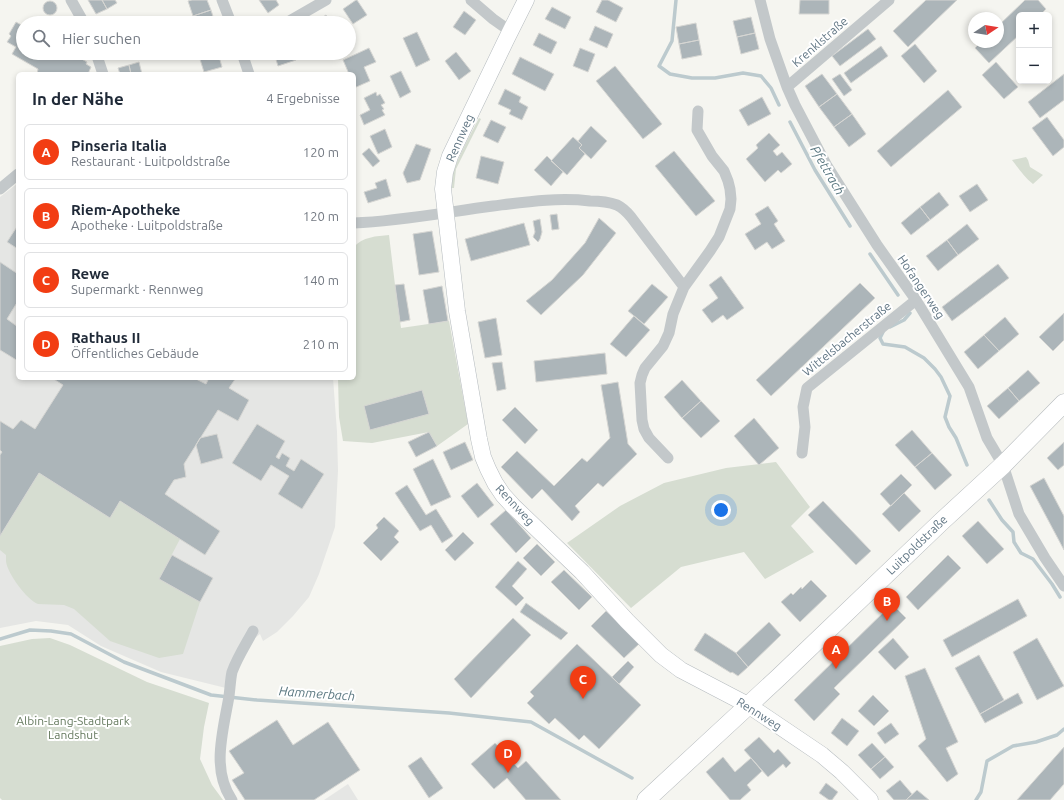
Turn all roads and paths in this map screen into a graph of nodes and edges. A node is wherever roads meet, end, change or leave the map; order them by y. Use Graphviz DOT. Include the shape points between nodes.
graph roads {
  1 [pos="72,0"];
  2 [pos="222,0"];
  3 [pos="326,0"];
  4 [pos="471,0"];
  5 [pos="526,0"];
  6 [pos="760,0"];
  7 [pos="889,0"];
  8 [pos="80,16"];
  9 [pos="228,16"];
  10 [pos="298,16"];
  11 [pos="510,31"];
  12 [pos="98,60"];
  13 [pos="244,60"];
  14 [pos="102,72"];
  15 [pos="248,72"];
  16 [pos="787,87"];
  17 [pos="698,111"];
  18 [pos="16,176"];
  19 [pos="0,189"];
  20 [pos="446,212"];
  21 [pos="356,223"];
  22 [pos="684,287"];
  23 [pos="916,300"];
  24 [pos="1064,403"];
  25 [pos="802,453"];
  26 [pos="668,458"];
  27 [pos="1003,465"];
  28 [pos="1064,586"];
  29 [pos="253,631"];
  30 [pos="748,705"];
  31 [pos="232,800"];
  32 [pos="646,800"];
  33 [pos="870,800"];
  1 -- 8 [label="street"];
  2 -- 9 [label="street"];
  3 -- 10 [label="street"];
  4 -- 11 [label="street"];
  5 -- 11 [label="main road, Rennweg"];
  6 -- 16 [label="street, Hofangerweg" via="770,39"];
  7 -- 16 [label="street, Krenklstraße"];
  11 -- 20 [label="main road, Rennweg" via="450,156 443,189"];
  12 -- 14 [label="street"];
  13 -- 15 [label="street"];
  16 -- 23 [label="street, Hofangerweg" via="827,166 877,245"];
  17 -- 22 [label="street" via="697,130 724,171 731,199 730,209 719,237"];
  18 -- 19 [label="street"];
  20 -- 21 [label="street"];
  20 -- 22 [label="street" via="552,200 583,200 617,205 639,226"];
  20 -- 30 [label="main road, Rennweg" via="457,311 479,439 483,457 495,483 513,506 582,572 661,655 681,670"];
  22 -- 26 [label="street" via="673,314 669,333 663,346 645,368 640,383 644,429"];
  23 -- 25 [label="street, Wittelsbacherstraße" via="807,388 803,407"];
  23 -- 27 [label="street, Hofangerweg" via="969,387 987,438"];
  24 -- 27 [label="main road, Luitpoldstraße"];
  27 -- 28 [label="street, Hofangerweg" via="1019,514"];
  27 -- 30 [label="main road, Luitpoldstraße"];
  29 -- 31 [label="street" via="232,672 223,728 220,771 226,792"];
  30 -- 32 [label="main road, Luitpoldstraße"];
  30 -- 33 [label="main road, Rennweg" via="822,755"];
}
